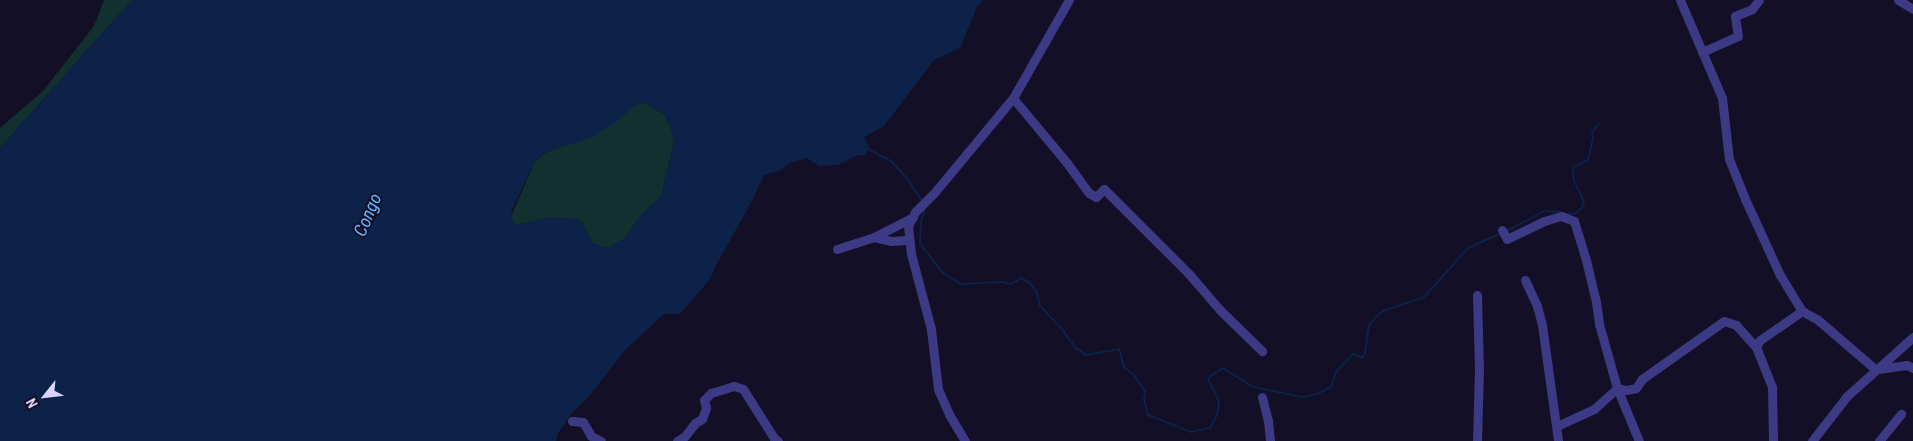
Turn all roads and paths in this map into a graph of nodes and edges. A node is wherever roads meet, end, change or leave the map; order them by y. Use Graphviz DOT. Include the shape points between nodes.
graph roads {
  1 [pos="1069,0"];
  2 [pos="1680,0"];
  3 [pos="1759,0"];
  4 [pos="1898,0"];
  5 [pos="1913,9"];
  6 [pos="1702,52"];
  7 [pos="1013,98"];
  8 [pos="913,217"];
  9 [pos="1502,230"];
  10 [pos="874,237"];
  11 [pos="908,240"];
  12 [pos="837,249"];
  13 [pos="1526,280"];
  14 [pos="1477,296"];
  15 [pos="1802,310"];
  16 [pos="1913,337"];
  17 [pos="1756,347"];
  18 [pos="1262,351"];
  19 [pos="1913,368"];
  20 [pos="1875,369"];
  21 [pos="1617,388"];
  22 [pos="1262,396"];
  23 [pos="1901,414"];
  24 [pos="572,420"];
  25 [pos="1556,426"];
  26 [pos="602,441"];
  27 [pos="610,441"];
  28 [pos="676,441"];
  29 [pos="778,441"];
  30 [pos="965,441"];
  31 [pos="1270,441"];
  32 [pos="1477,441"];
  33 [pos="1558,441"];
  34 [pos="1639,441"];
  35 [pos="1773,441"];
  36 [pos="1812,441"];
  37 [pos="1879,441"];
  1 -- 7 [label="street"];
  2 -- 6 [label="street"];
  3 -- 6 [label="street" via="1752,9 1735,16 1738,36"];
  4 -- 5 [label="street"];
  6 -- 15 [label="street" via="1722,98 1730,159 1745,199 1780,275"];
  7 -- 8 [label="street"];
  7 -- 18 [label="street" via="1089,193 1096,196 1104,189"];
  8 -- 10 [label="street"];
  8 -- 11 [label="street" via="908,226"];
  9 -- 21 [label="street" via="1507,239 1561,216 1574,221"];
  10 -- 11 [label="street"];
  10 -- 12 [label="street"];
  11 -- 30 [label="street" via="931,329 938,389"];
  13 -- 25 [label="street" via="1542,325"];
  14 -- 32 [label="street"];
  15 -- 17 [label="street" via="1760,340"];
  15 -- 20 [label="street"];
  16 -- 20 [label="street"];
  17 -- 21 [label="street" via="1736,325 1724,321 1642,379 1636,388"];
  17 -- 35 [label="street" via="1772,387"];
  19 -- 20 [label="street" via="1907,365"];
  20 -- 36 [label="street" via="1847,396"];
  21 -- 25 [label="street" via="1594,409"];
  21 -- 34 [label="street"];
  22 -- 31 [label="street"];
  23 -- 37 [label="street"];
  24 -- 26 [label="street" via="583,422 592,436"];
  25 -- 33 [label="street"];
  26 -- 27 [label="street"];
  28 -- 29 [label="street" via="702,419 706,408 704,400 711,393 734,386 743,389"];
}
